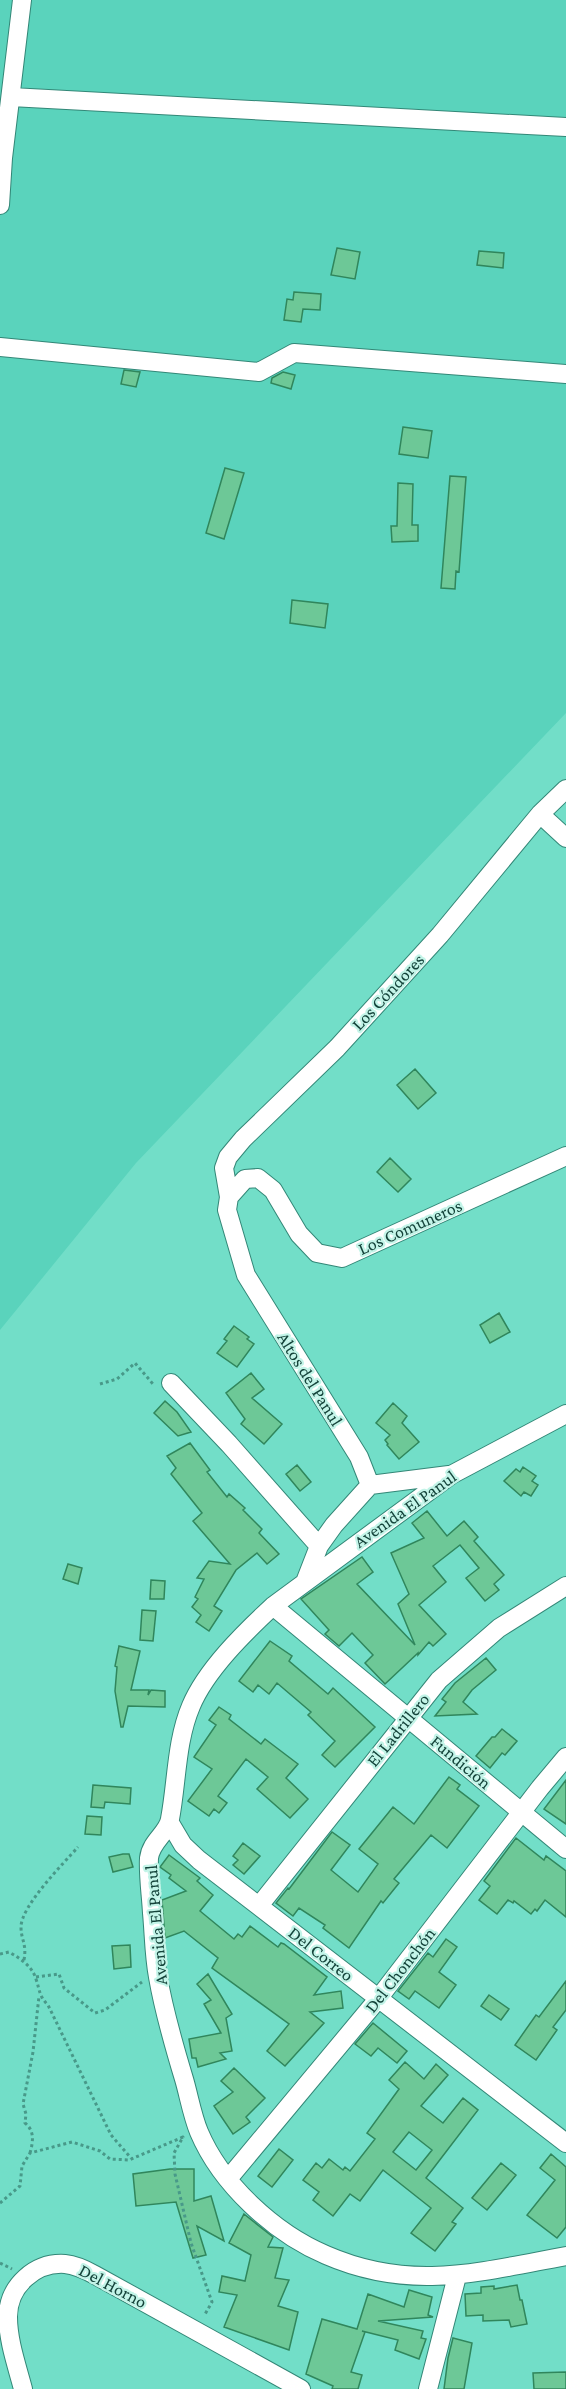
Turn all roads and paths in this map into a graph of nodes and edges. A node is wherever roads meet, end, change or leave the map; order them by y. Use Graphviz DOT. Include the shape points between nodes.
graph roads {
  1 [pos="22,0"];
  2 [pos="11,97"];
  3 [pos="566,127"];
  4 [pos="2,158"];
  5 [pos="0,206"];
  6 [pos="0,347"];
  7 [pos="566,374"];
  8 [pos="566,789"];
  9 [pos="540,814"];
  10 [pos="566,838"];
  11 [pos="566,1156"];
  12 [pos="229,1197"];
  13 [pos="171,1383"];
  14 [pos="100,1384"];
  15 [pos="566,1414"];
  16 [pos="451,1475"];
  17 [pos="370,1485"];
  18 [pos="319,1546"];
  19 [pos="305,1582"];
  20 [pos="566,1586"];
  21 [pos="273,1606"];
  22 [pos="407,1718"];
  23 [pos="566,1757"];
  24 [pos="522,1813"];
  25 [pos="170,1823"];
  26 [pos="78,1847"];
  27 [pos="566,1849"];
  28 [pos="259,1906"];
  29 [pos="0,1954"];
  30 [pos="24,1960"];
  31 [pos="157,1976"];
  32 [pos="36,1977"];
  33 [pos="39,1996"];
  34 [pos="378,1999"];
  35 [pos="566,2143"];
  36 [pos="30,2153"];
  37 [pos="130,2158"];
  38 [pos="228,2179"];
  39 [pos="0,2203"];
  40 [pos="566,2256"];
  41 [pos="457,2276"];
  42 [pos="195,2331"];
  43 [pos="23,2389"];
  44 [pos="301,2389"];
  45 [pos="428,2389"];
  1 -- 2 [label="street"];
  2 -- 3 [label="street"];
  2 -- 4 [label="street"];
  4 -- 5 [label="street"];
  6 -- 7 [label="street" via="259,372 294,353"];
  8 -- 9 [label="street, Los Cóndores"];
  9 -- 10 [label="street"];
  9 -- 12 [label="street, Los Cóndores" via="440,935 337,1048 228,1157 224,1168"];
  11 -- 12 [label="street, Los Comuneros" via="342,1258 317,1253 299,1234 273,1190 258,1178 245,1179"];
  12 -- 17 [label="street, Altos del Panul" via="227,1210 246,1275 359,1457"];
  13 -- 14 [label="path" via="154,1385 135,1363 117,1379"];
  13 -- 18 [label="street"];
  15 -- 16 [label="street, Avenida El Panul"];
  16 -- 17 [label="street"];
  16 -- 19 [label="street, Avenida El Panul"];
  17 -- 18 [label="street"];
  18 -- 19 [label="street"];
  19 -- 21 [label="street, Avenida El Panul"];
  20 -- 22 [label="street, El Ladrillero" via="478,1644 439,1680"];
  21 -- 22 [label="street, Fundición"];
  21 -- 25 [label="street, Avenida El Panul" via="215,1669 190,1707"];
  22 -- 24 [label="street, Fundición"];
  22 -- 28 [label="street, El Ladrillero"];
  23 -- 24 [label="street, Del Chonchón"];
  24 -- 27 [label="street, Fundición"];
  24 -- 34 [label="street, Del Chonchón"];
  25 -- 28 [label="street, Del Correo" via="191,1852"];
  25 -- 31 [label="street, Avenida El Panul" via="150,1854"];
  26 -- 30 [label="path" via="30,1904 21,1927 26,1948"];
  28 -- 34 [label="street, Del Correo"];
  29 -- 30 [label="path" via="9,1952"];
  30 -- 32 [label="path"];
  31 -- 32 [label="path" via="95,2013 64,1988 59,1974"];
  31 -- 38 [label="street, Avenida El Panul" via="199,2132"];
  32 -- 33 [label="path"];
  33 -- 36 [label="path" via="23,2104 25,2123 33,2139"];
  33 -- 37 [label="path" via="48,2005 111,2135"];
  34 -- 35 [label="street, Del Correo"];
  34 -- 38 [label="street, Del Chonchón"];
  36 -- 37 [label="path" via="72,2142 100,2151 110,2159"];
  36 -- 39 [label="path" via="22,2166 20,2187"];
  37 -- 42 [label="path" via="183,2137 174,2153 175,2174 191,2243 212,2302"];
  38 -- 41 [label="street, Avenida El Panul" via="281,2230 324,2254 396,2274"];
  40 -- 41 [label="street, Avenida El Panul"];
  41 -- 45 [label="street"];
  42 -- 43 [label="street, Del Horno" via="83,2268 63,2264 43,2267 25,2277 9,2304 8,2325"];
  42 -- 44 [label="street, Del Horno"];
}
